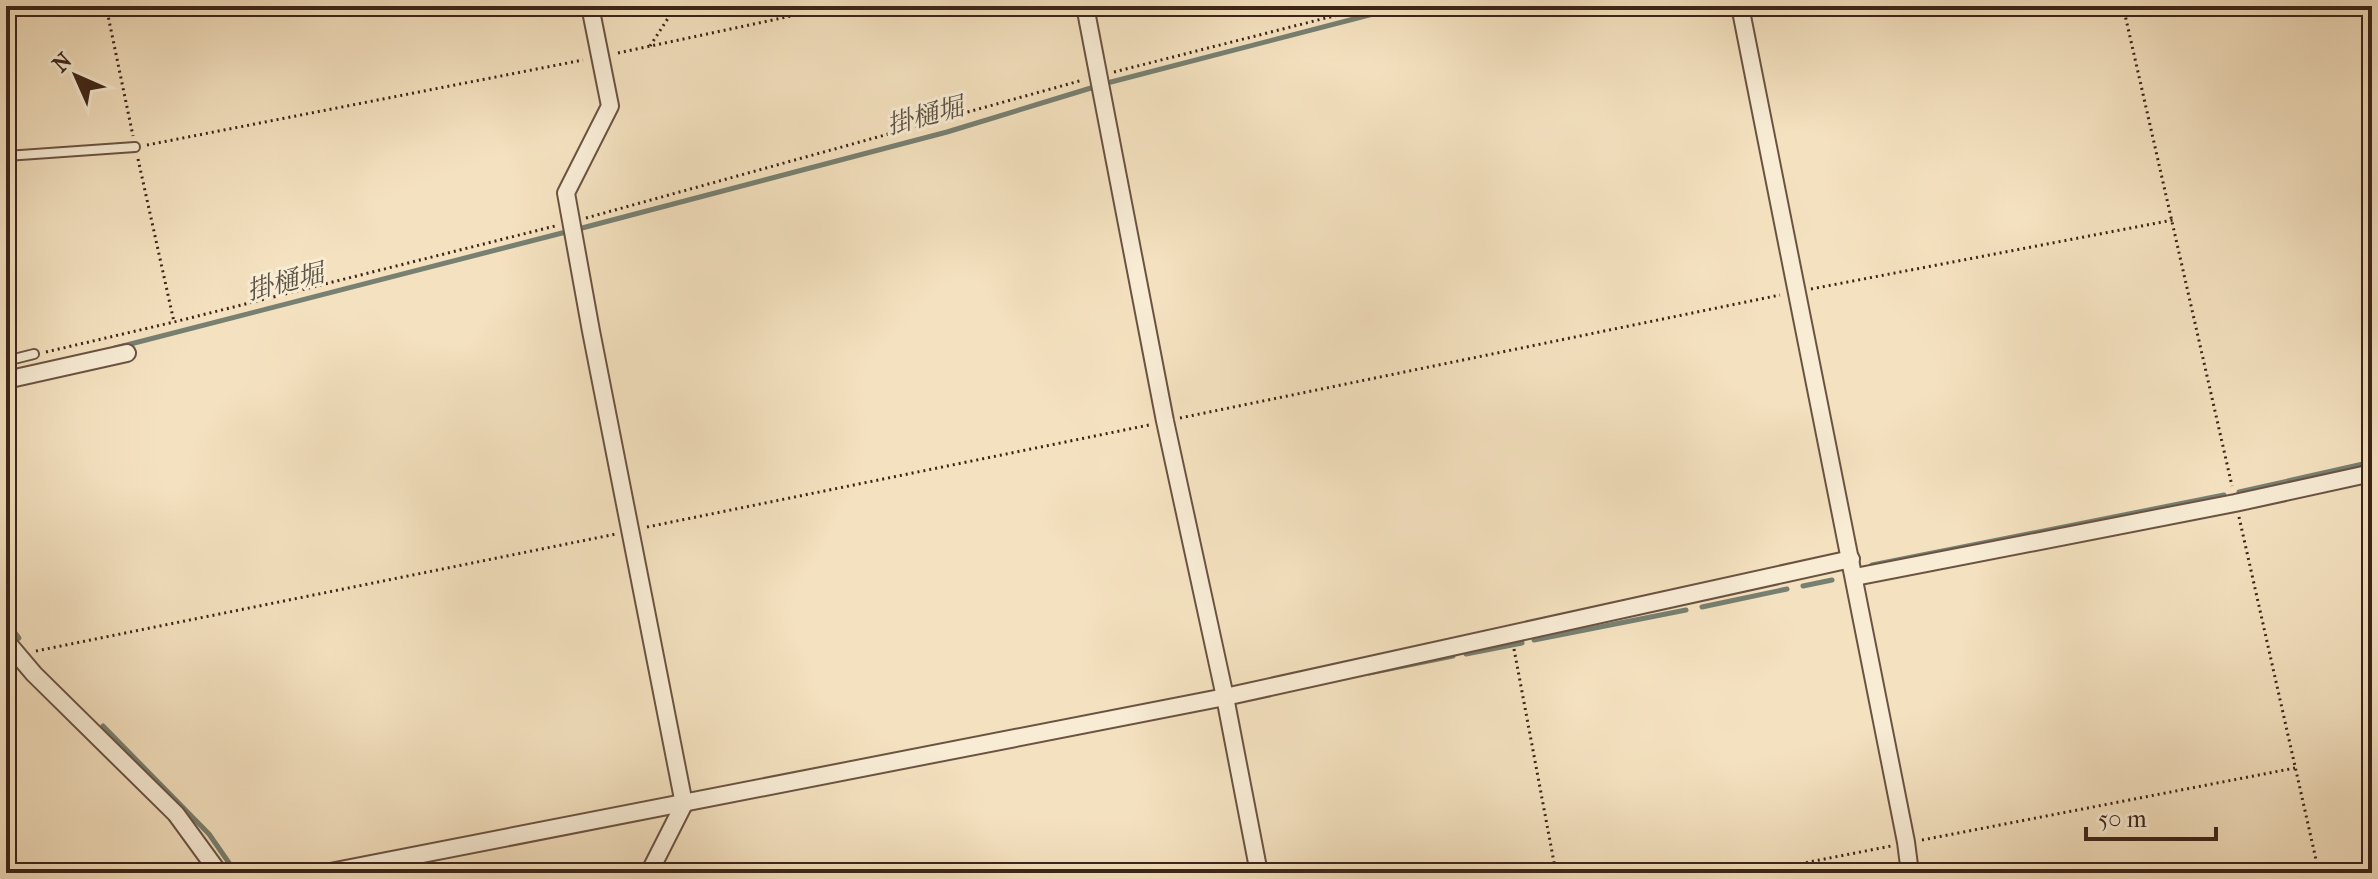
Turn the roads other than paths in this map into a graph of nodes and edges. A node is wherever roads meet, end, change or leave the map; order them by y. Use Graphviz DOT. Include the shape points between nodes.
graph roads {
  1 [pos="590,6"];
  2 [pos="1085,6"];
  3 [pos="1740,6"];
  4 [pos="135,147"];
  5 [pos="6,156"];
  6 [pos="127,353"];
  7 [pos="34,354"];
  8 [pos="7,371"];
  9 [pos="2372,473"];
  10 [pos="1851,559"];
  11 [pos="1855,577"];
  12 [pos="11,648"];
  13 [pos="1225,697"];
  14 [pos="684,804"];
  15 [pos="219,873"];
  16 [pos="325,873"];
  17 [pos="649,873"];
  18 [pos="1259,873"];
  19 [pos="1910,873"];
  1 -- 14 [label="street" via="610,106 566,193"];
  2 -- 13 [label="street"];
  3 -- 10 [label="street"];
  4 -- 5 [label="lane"];
  6 -- 8 [label="street"];
  7 -- 8 [label="lane"];
  9 -- 11 [label="street"];
  10 -- 11 [label="street"];
  10 -- 13 [label="street"];
  11 -- 19 [label="street"];
  12 -- 15 [label="street" via="176,814"];
  13 -- 14 [label="street"];
  13 -- 18 [label="street"];
  14 -- 16 [label="street"];
  14 -- 17 [label="street"];
}
